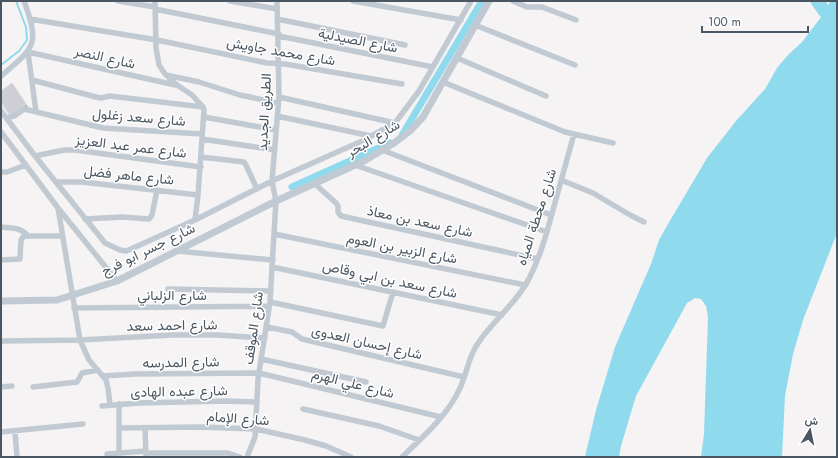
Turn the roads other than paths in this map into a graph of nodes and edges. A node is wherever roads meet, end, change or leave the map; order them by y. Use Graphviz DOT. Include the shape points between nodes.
graph roads {
  1 [pos="24,1"];
  2 [pos="118,1"];
  3 [pos="230,1"];
  4 [pos="277,1"];
  5 [pos="354,1"];
  6 [pos="471,1"];
  7 [pos="489,1"];
  8 [pos="513,1"];
  9 [pos="155,6"];
  10 [pos="277,10"];
  11 [pos="30,19"];
  12 [pos="277,19"];
  13 [pos="461,20"];
  14 [pos="576,20"];
  15 [pos="475,25"];
  16 [pos="278,35"];
  17 [pos="157,40"];
  18 [pos="405,45"];
  19 [pos="28,52"];
  20 [pos="456,58"];
  21 [pos="279,64"];
  22 [pos="575,65"];
  23 [pos="433,67"];
  24 [pos="165,74"];
  25 [pos="1,76"];
  26 [pos="32,80"];
  27 [pos="443,82"];
  28 [pos="402,84"];
  29 [pos="177,85"];
  30 [pos="546,96"];
  31 [pos="279,100"];
  32 [pos="203,107"];
  33 [pos="1,111"];
  34 [pos="36,112"];
  35 [pos="277,116"];
  36 [pos="204,117"];
  37 [pos="7,119"];
  38 [pos="395,123"];
  39 [pos="276,130"];
  40 [pos="1,132"];
  41 [pos="574,134"];
  42 [pos="371,136"];
  43 [pos="202,137"];
  44 [pos="613,143"];
  45 [pos="275,150"];
  46 [pos="382,150"];
  47 [pos="35,156"];
  48 [pos="201,157"];
  49 [pos="26,165"];
  50 [pos="356,165"];
  51 [pos="201,167"];
  52 [pos="1,172"];
  53 [pos="272,180"];
  54 [pos="561,180"];
  55 [pos="56,182"];
  56 [pos="314,183"];
  57 [pos="257,189"];
  58 [pos="157,190"];
  59 [pos="198,195"];
  60 [pos="276,201"];
  61 [pos="58,208"];
  62 [pos="552,215"];
  63 [pos="85,219"];
  64 [pos="195,220"];
  65 [pos="644,222"];
  66 [pos="1,227"];
  67 [pos="547,232"];
  68 [pos="274,234"];
  69 [pos="28,236"];
  70 [pos="62,236"];
  71 [pos="175,251"];
  72 [pos="538,259"];
  73 [pos="1,260"];
  74 [pos="273,260"];
  75 [pos="272,268"];
  76 [pos="117,280"];
  77 [pos="525,285"];
  78 [pos="168,289"];
  79 [pos="271,291"];
  80 [pos="393,292"];
  81 [pos="72,295"];
  82 [pos="1,301"];
  83 [pos="270,304"];
  84 [pos="74,308"];
  85 [pos="502,315"];
  86 [pos="267,327"];
  87 [pos="265,338"];
  88 [pos="80,340"];
  89 [pos="1,341"];
  90 [pos="261,359"];
  91 [pos="98,370"];
  92 [pos="259,373"];
  93 [pos="103,376"];
  94 [pos="464,377"];
  95 [pos="366,382"];
  96 [pos="12,386"];
  97 [pos="1,387"];
  98 [pos="33,387"];
  99 [pos="256,402"];
  100 [pos="119,404"];
  101 [pos="110,405"];
  102 [pos="102,406"];
  103 [pos="303,409"];
  104 [pos="441,417"];
  105 [pos="84,424"];
  106 [pos="119,428"];
  107 [pos="145,428"];
  108 [pos="256,429"];
  109 [pos="15,431"];
  110 [pos="1,432"];
  111 [pos="419,440"];
  112 [pos="119,453"];
  113 [pos="107,454"];
  114 [pos="146,454"];
  115 [pos="17,457"];
  116 [pos="240,457"];
  117 [pos="247,457"];
  118 [pos="351,457"];
  119 [pos="402,457"];
  1 -- 11 [label="street"];
  2 -- 9 [label="street, شارع الصيدلية"];
  3 -- 10 [label="street"];
  4 -- 10 [label="street, الطريق الجديد"];
  5 -- 13 [label="street"];
  6 -- 13 [label="street"];
  7 -- 15 [label="street, شارع البحر"];
  8 -- 14 [label="street" via="526,7 542,7"];
  9 -- 16 [label="street, شارع الصيدلية"];
  9 -- 17 [label="street"];
  10 -- 12 [label="street, الطريق الجديد"];
  11 -- 17 [label="street, شارع محمد جاويش"];
  11 -- 19 [label="street" via="33,34"];
  12 -- 16 [label="street, الطريق الجديد"];
  12 -- 18 [label="street"];
  13 -- 23 [label="street"];
  15 -- 20 [label="street, شارع البحر"];
  15 -- 22 [label="street"];
  16 -- 21 [label="street, الطريق الجديد"];
  16 -- 23 [label="street, شارع الصيدلية"];
  17 -- 21 [label="street, شارع محمد جاويش"];
  17 -- 24 [label="street" via="159,65"];
  19 -- 25 [label="street"];
  19 -- 26 [label="street"];
  19 -- 29 [label="street, شارع النصر"];
  20 -- 27 [label="street, شارع البحر"];
  20 -- 30 [label="street"];
  21 -- 28 [label="street, شارع محمد جاويش"];
  21 -- 31 [label="street, الطريق الجديد"];
  23 -- 38 [label="street"];
  24 -- 29 [label="street"];
  24 -- 31 [label="street" via="240,95"];
  26 -- 32 [label="street" via="96,97 110,96"];
  26 -- 34 [label="street"];
  27 -- 41 [label="street"];
  27 -- 46 [label="street, شارع البحر" via="423,117 410,131"];
  29 -- 32 [label="street" via="192,95"];
  31 -- 35 [label="street, الطريق الجديد"];
  31 -- 38 [label="street"];
  32 -- 36 [label="street"];
  33 -- 37 [label="street"];
  34 -- 37 [label="street, شارع سعد زغلول" via="22,110"];
  34 -- 43 [label="street, شارع سعد زغلول" via="103,128"];
  35 -- 39 [label="street, الطريق الجديد"];
  35 -- 42 [label="street"];
  36 -- 39 [label="street"];
  36 -- 43 [label="street"];
  37 -- 47 [label="street"];
  38 -- 42 [label="street"];
  39 -- 45 [label="street, الطريق الجديد"];
  40 -- 49 [label="street"];
  41 -- 44 [label="street"];
  41 -- 54 [label="street, شارع محطة المياه"];
  42 -- 53 [label="street"];
  43 -- 45 [label="street, شارع سعد زغلول"];
  43 -- 48 [label="street"];
  45 -- 53 [label="street, الطريق الجديد"];
  46 -- 50 [label="street, شارع البحر"];
  46 -- 62 [label="street"];
  47 -- 51 [label="street, شارع عمر عبد العزيز" via="75,150"];
  47 -- 55 [label="street"];
  48 -- 51 [label="street"];
  48 -- 57 [label="street" via="244,162"];
  49 -- 52 [label="street"];
  49 -- 61 [label="street"];
  50 -- 56 [label="street, شارع البحر"];
  50 -- 67 [label="street"];
  51 -- 59 [label="street"];
  53 -- 57 [label="street"];
  53 -- 60 [label="street, الطريق الجديد"];
  54 -- 62 [label="street, شارع محطة المياه"];
  54 -- 65 [label="street" via="593,193"];
  55 -- 58 [label="street, شارع ماهر فضل" via="82,182"];
  55 -- 63 [label="street"];
  56 -- 60 [label="street, شارع البحر"];
  56 -- 72 [label="street, شارع سعد بن معاذ" via="336,203 341,216"];
  57 -- 64 [label="street"];
  58 -- 59 [label="street, شارع ماهر فضل"];
  58 -- 63 [label="street" via="152,215 149,218"];
  59 -- 64 [label="street"];
  60 -- 68 [label="street, شارع الموقف"];
  60 -- 71 [label="street, شارع جسر ابو فرج"];
  61 -- 70 [label="street"];
  61 -- 76 [label="street"];
  62 -- 67 [label="street, شارع محطة المياه"];
  63 -- 64 [label="street" via="105,242 126,251"];
  66 -- 69 [label="street" via="18,228"];
  67 -- 72 [label="street, شارع محطة المياه"];
  68 -- 74 [label="street, شارع الموقف"];
  68 -- 77 [label="street, شارع الزبير بن العوم"];
  69 -- 70 [label="street"];
  69 -- 73 [label="street" via="21,238 21,257 18,260"];
  70 -- 81 [label="street"];
  71 -- 74 [label="street"];
  71 -- 76 [label="street, شارع جسر ابو فرج"];
  72 -- 77 [label="street, شارع محطة المياه"];
  74 -- 75 [label="street, شارع الموقف"];
  75 -- 79 [label="street, شارع الموقف"];
  75 -- 80 [label="street, شارع سعد بن ابي وقاص"];
  76 -- 81 [label="street, شارع جسر ابو فرج"];
  77 -- 85 [label="street, شارع محطة المياه"];
  78 -- 79 [label="street"];
  79 -- 83 [label="street, شارع الموقف"];
  80 -- 83 [label="street, شارع الزلباني" via="383,326"];
  80 -- 85 [label="street, شارع سعد بن ابي وقاص"];
  81 -- 82 [label="street, شارع جسر ابو فرج" via="56,300"];
  81 -- 84 [label="street"];
  83 -- 84 [label="street, شارع الزلباني"];
  83 -- 86 [label="street, شارع الموقف"];
  84 -- 88 [label="street"];
  85 -- 94 [label="street, شارع محطة المياه" via="481,338"];
  86 -- 87 [label="street, شارع الموقف"];
  86 -- 94 [label="street, شارع إحسان العدوى" via="292,332 302,339"];
  87 -- 88 [label="street, شارع احمد سعد" via="172,335"];
  87 -- 90 [label="street, شارع الموقف"];
  88 -- 89 [label="street, شارع احمد سعد"];
  88 -- 91 [label="street" via="89,360"];
  90 -- 92 [label="street, شارع الموقف"];
  90 -- 95 [label="street"];
  91 -- 93 [label="street"];
  91 -- 98 [label="street" via="82,373 77,382"];
  92 -- 93 [label="street, شارع المدرسه"];
  92 -- 99 [label="street, شارع الموقف"];
  92 -- 104 [label="street, شارع علي الهرم"];
  93 -- 101 [label="street" via="108,384"];
  94 -- 104 [label="street, شارع محطة المياه" via="455,398"];
  96 -- 97 [label="street"];
  99 -- 100 [label="street, شارع عبده الهادى"];
  99 -- 108 [label="street, شارع الموقف"];
  100 -- 101 [label="street, شارع عبده الهادى"];
  100 -- 106 [label="street"];
  101 -- 102 [label="street, شارع عبده الهادى"];
  103 -- 111 [label="street" via="379,426"];
  104 -- 111 [label="street, شارع محطة المياه"];
  105 -- 109 [label="street"];
  106 -- 107 [label="street, شارع الإمام"];
  106 -- 112 [label="street"];
  107 -- 108 [label="street, شارع الإمام"];
  107 -- 114 [label="street"];
  108 -- 117 [label="street, شارع الموقف"];
  108 -- 118 [label="street, شارع الإمام" via="326,446"];
  109 -- 110 [label="street"];
  109 -- 115 [label="street"];
  111 -- 119 [label="street, شارع محطة المياه"];
  112 -- 113 [label="street"];
  112 -- 114 [label="street"];
  114 -- 116 [label="street" via="228,453"];
}
